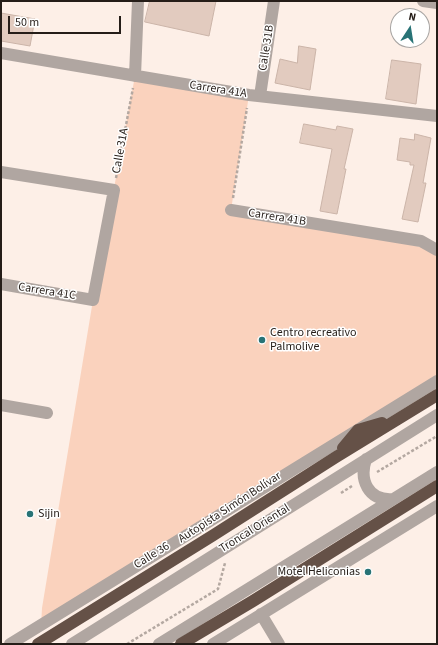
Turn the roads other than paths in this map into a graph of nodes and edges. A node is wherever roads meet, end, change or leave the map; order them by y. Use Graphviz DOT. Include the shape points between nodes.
graph roads {
  1 [pos="138,1"];
  2 [pos="274,1"];
  3 [pos="423,1"];
  4 [pos="437,3"];
  5 [pos="1,53"];
  6 [pos="135,76"];
  7 [pos="254,95"];
  8 [pos="437,116"];
  9 [pos="1,172"];
  10 [pos="231,210"];
  11 [pos="437,250"];
  12 [pos="1,284"];
  13 [pos="93,300"];
  14 [pos="437,381"];
  15 [pos="437,395"];
  16 [pos="1,405"];
  17 [pos="47,413"];
  18 [pos="437,415"];
  19 [pos="397,419"];
  20 [pos="358,430"];
  21 [pos="336,457"];
  22 [pos="366,459"];
  23 [pos="437,472"];
  24 [pos="437,486"];
  25 [pos="393,499"];
  26 [pos="437,506"];
  27 [pos="261,614"];
  28 [pos="10,644"];
  29 [pos="38,644"];
  30 [pos="72,644"];
  31 [pos="159,644"];
  32 [pos="181,644"];
  33 [pos="213,644"];
  34 [pos="279,644"];
  1 -- 6 [label="street"];
  2 -- 7 [label="street, Calle 31B"];
  3 -- 4 [label="street"];
  5 -- 6 [label="street, Carrera 41A"];
  6 -- 7 [label="street, Carrera 41A"];
  7 -- 8 [label="street, Carrera 41A"];
  9 -- 13 [label="street, Calle 31A" via="114,190"];
  10 -- 11 [label="street, Carrera 41B" via="421,241"];
  12 -- 13 [label="street, Carrera 41C"];
  14 -- 20 [label="street, Calle 36"];
  15 -- 19 [label="highway, Autopista Simón Bolívar"];
  16 -- 17 [label="street"];
  18 -- 22 [label="street, Troncal Oriental"];
  19 -- 20 [label="highway"];
  19 -- 21 [label="highway, Autopista Simón Bolívar"];
  20 -- 21 [label="highway"];
  20 -- 28 [label="street, Calle 36"];
  21 -- 29 [label="highway, Autopista Simón Bolívar" via="206,541"];
  22 -- 25 [label="street" via="364,480 368,488 382,498"];
  22 -- 30 [label="street, Troncal Oriental"];
  23 -- 25 [label="street"];
  24 -- 32 [label="highway"];
  25 -- 31 [label="street"];
  26 -- 27 [label="street"];
  27 -- 33 [label="street"];
  27 -- 34 [label="street"];
}
